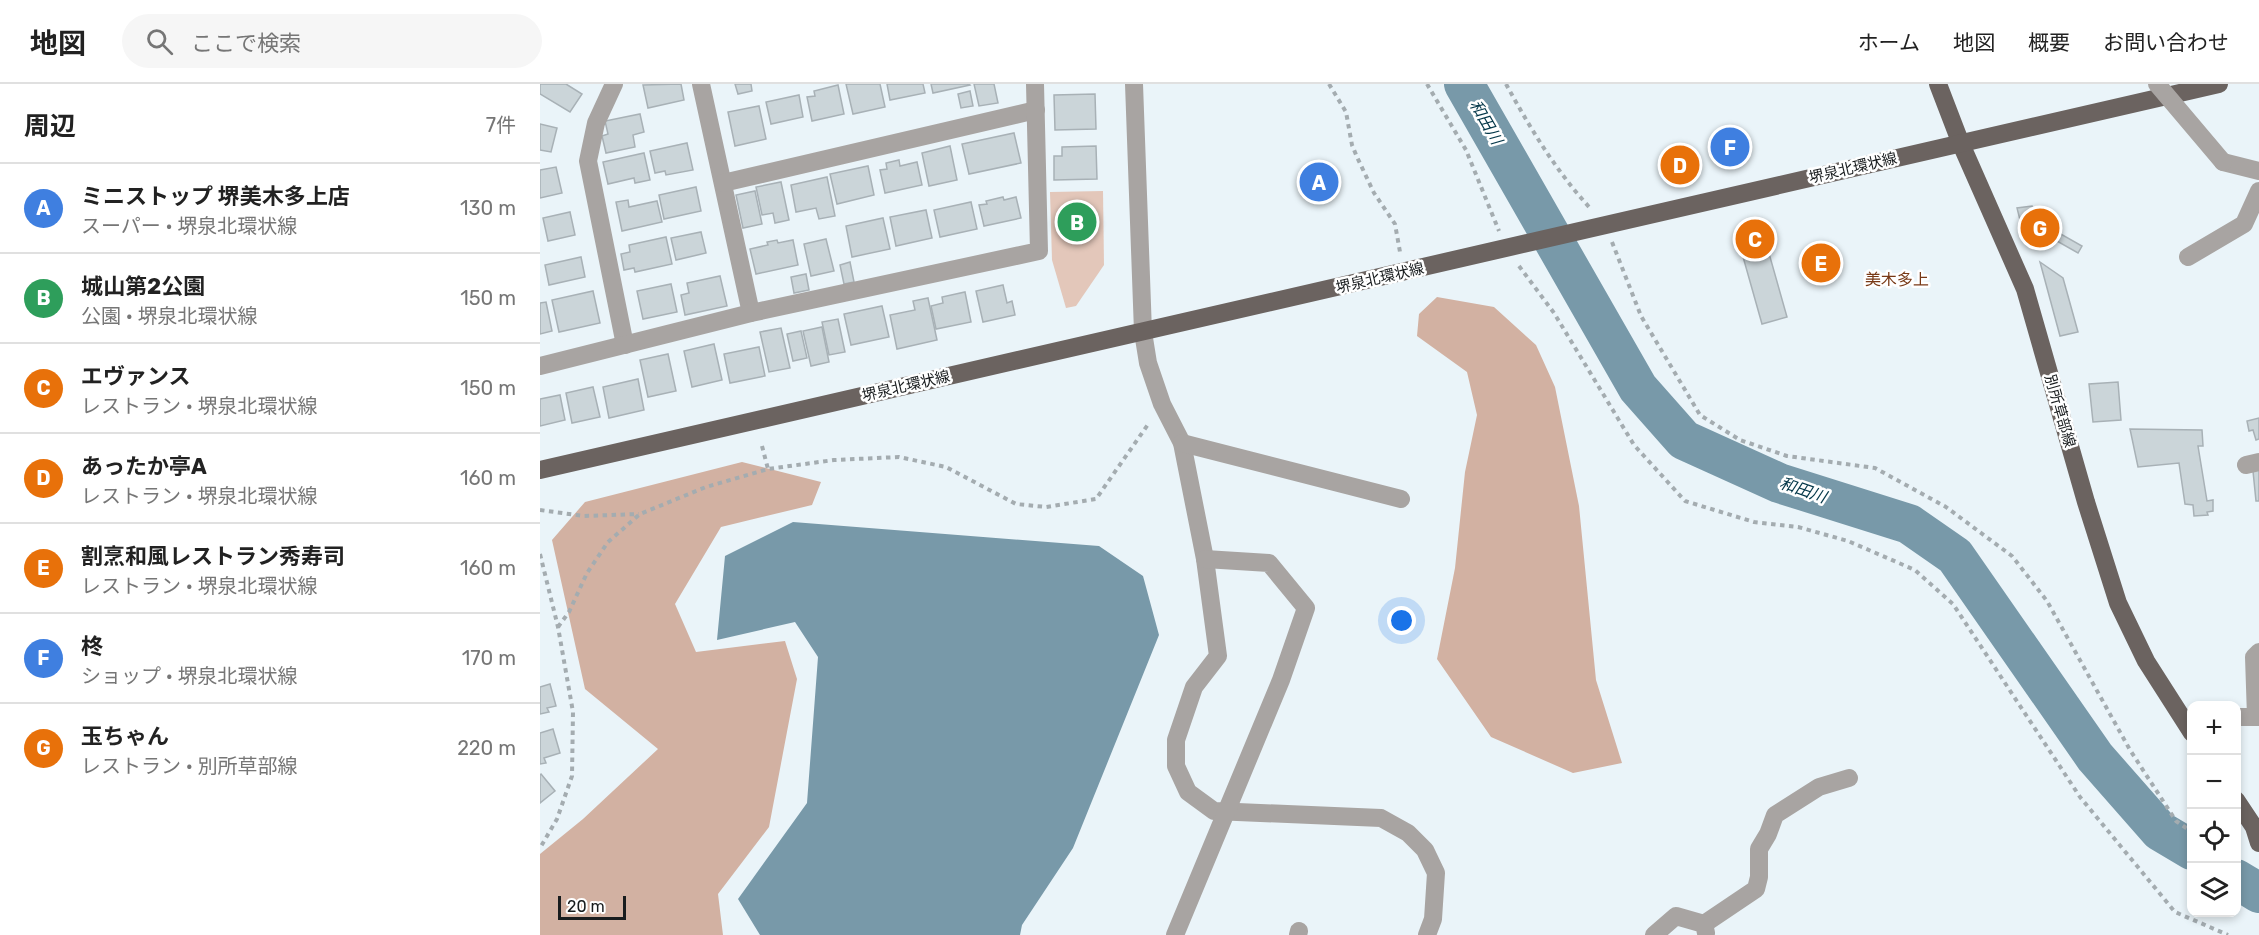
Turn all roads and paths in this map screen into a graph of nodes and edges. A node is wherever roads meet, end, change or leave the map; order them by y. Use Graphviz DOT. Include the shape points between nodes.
graph roads {
  1 [pos="614,84"];
  2 [pos="700,84"];
  3 [pos="1035,84"];
  4 [pos="1134,84"];
  5 [pos="1329,84"];
  6 [pos="1427,84"];
  7 [pos="1506,84"];
  8 [pos="1938,84"];
  9 [pos="2157,84"];
  10 [pos="2219,84"];
  11 [pos="1036,110"];
  12 [pos="1961,144"];
  13 [pos="2259,171"];
  14 [pos="723,183"];
  15 [pos="2259,191"];
  16 [pos="1605,225"];
  17 [pos="1514,246"];
  18 [pos="2188,257"];
  19 [pos="1404,272"];
  20 [pos="751,313"];
  21 [pos="1143,332"];
  22 [pos="625,345"];
  23 [pos="540,366"];
  24 [pos="1162,404"];
  25 [pos="1182,443"];
  26 [pos="762,446"];
  27 [pos="768,469"];
  28 [pos="540,470"];
  29 [pos="1401,499"];
  30 [pos="540,510"];
  31 [pos="640,514"];
  32 [pos="540,554"];
  33 [pos="1205,560"];
  34 [pos="558,627"];
  35 [pos="2259,652"];
  36 [pos="2186,716"];
  37 [pos="2241,717"];
  38 [pos="2257,717"];
  39 [pos="1849,778"];
  40 [pos="2241,807"];
  41 [pos="1225,812"];
  42 [pos="2187,829"];
  43 [pos="2259,843"];
  44 [pos="540,848"];
  45 [pos="1705,929"];
  46 [pos="1175,935"];
  47 [pos="1427,935"];
  48 [pos="1654,935"];
  49 [pos="2228,935"];
  1 -- 22 [label="street" via="596,123 588,161"];
  2 -- 14 [label="street"];
  3 -- 11 [label="street"];
  4 -- 21 [label="street"];
  5 -- 19 [label="path" via="1346,112 1357,157 1395,224"];
  6 -- 17 [label="path" via="1466,150"];
  7 -- 16 [label="path" via="1534,135 1575,192"];
  8 -- 12 [label="main road, 別所草部線"];
  9 -- 13 [label="street, bridge" via="2223,162"];
  10 -- 12 [label="main road, 堺泉北環状線"];
  11 -- 14 [label="street"];
  11 -- 20 [label="street" via="1039,251"];
  12 -- 16 [label="main road, 堺泉北環状線"];
  12 -- 36 [label="main road, 別所草部線" via="2025,289 2118,603 2146,661"];
  14 -- 20 [label="street"];
  15 -- 18 [label="street" via="2244,224"];
  16 -- 17 [label="main road, 堺泉北環状線"];
  16 -- 42 [label="path" via="1641,316 1700,416 1740,440 1787,456 1875,468 1946,507 2012,556 2047,601 2130,750 2176,821"];
  17 -- 19 [label="main road, 堺泉北環状線"];
  17 -- 49 [label="path" via="1634,445 1685,501 1754,522 1798,527 1848,542 1915,570 1953,604 2080,797 2175,912"];
  19 -- 21 [label="main road, 堺泉北環状線"];
  20 -- 22 [label="street"];
  21 -- 24 [label="street" via="1148,363"];
  21 -- 28 [label="main road, 堺泉北環状線"];
  22 -- 23 [label="street"];
  24 -- 25 [label="street"];
  24 -- 27 [label="path" via="1096,499 1046,507 1016,504 946,467 899,457"];
  25 -- 29 [label="street"];
  25 -- 33 [label="street"];
  26 -- 27 [label="path"];
  27 -- 31 [label="path"];
  30 -- 31 [label="path" via="584,516"];
  31 -- 34 [label="path" via="608,542"];
  32 -- 34 [label="path"];
  33 -- 41 [label="street" via="1218,656 1194,687 1176,740 1176,766 1188,792 1214,811"];
  33 -- 41 [label="street" via="1269,563 1306,608 1281,680"];
  34 -- 44 [label="path" via="573,712 572,776 557,819"];
  35 -- 38 [label="street" via="2254,657"];
  37 -- 38 [label="street"];
  39 -- 45 [label="street" via="1820,787 1775,815 1759,849 1755,889"];
  40 -- 43 [label="main road" via="2254,826"];
  41 -- 46 [label="street"];
  41 -- 47 [label="street" via="1381,818 1408,833 1425,850 1436,873 1433,919"];
  45 -- 48 [label="street" via="1676,916"];
}
